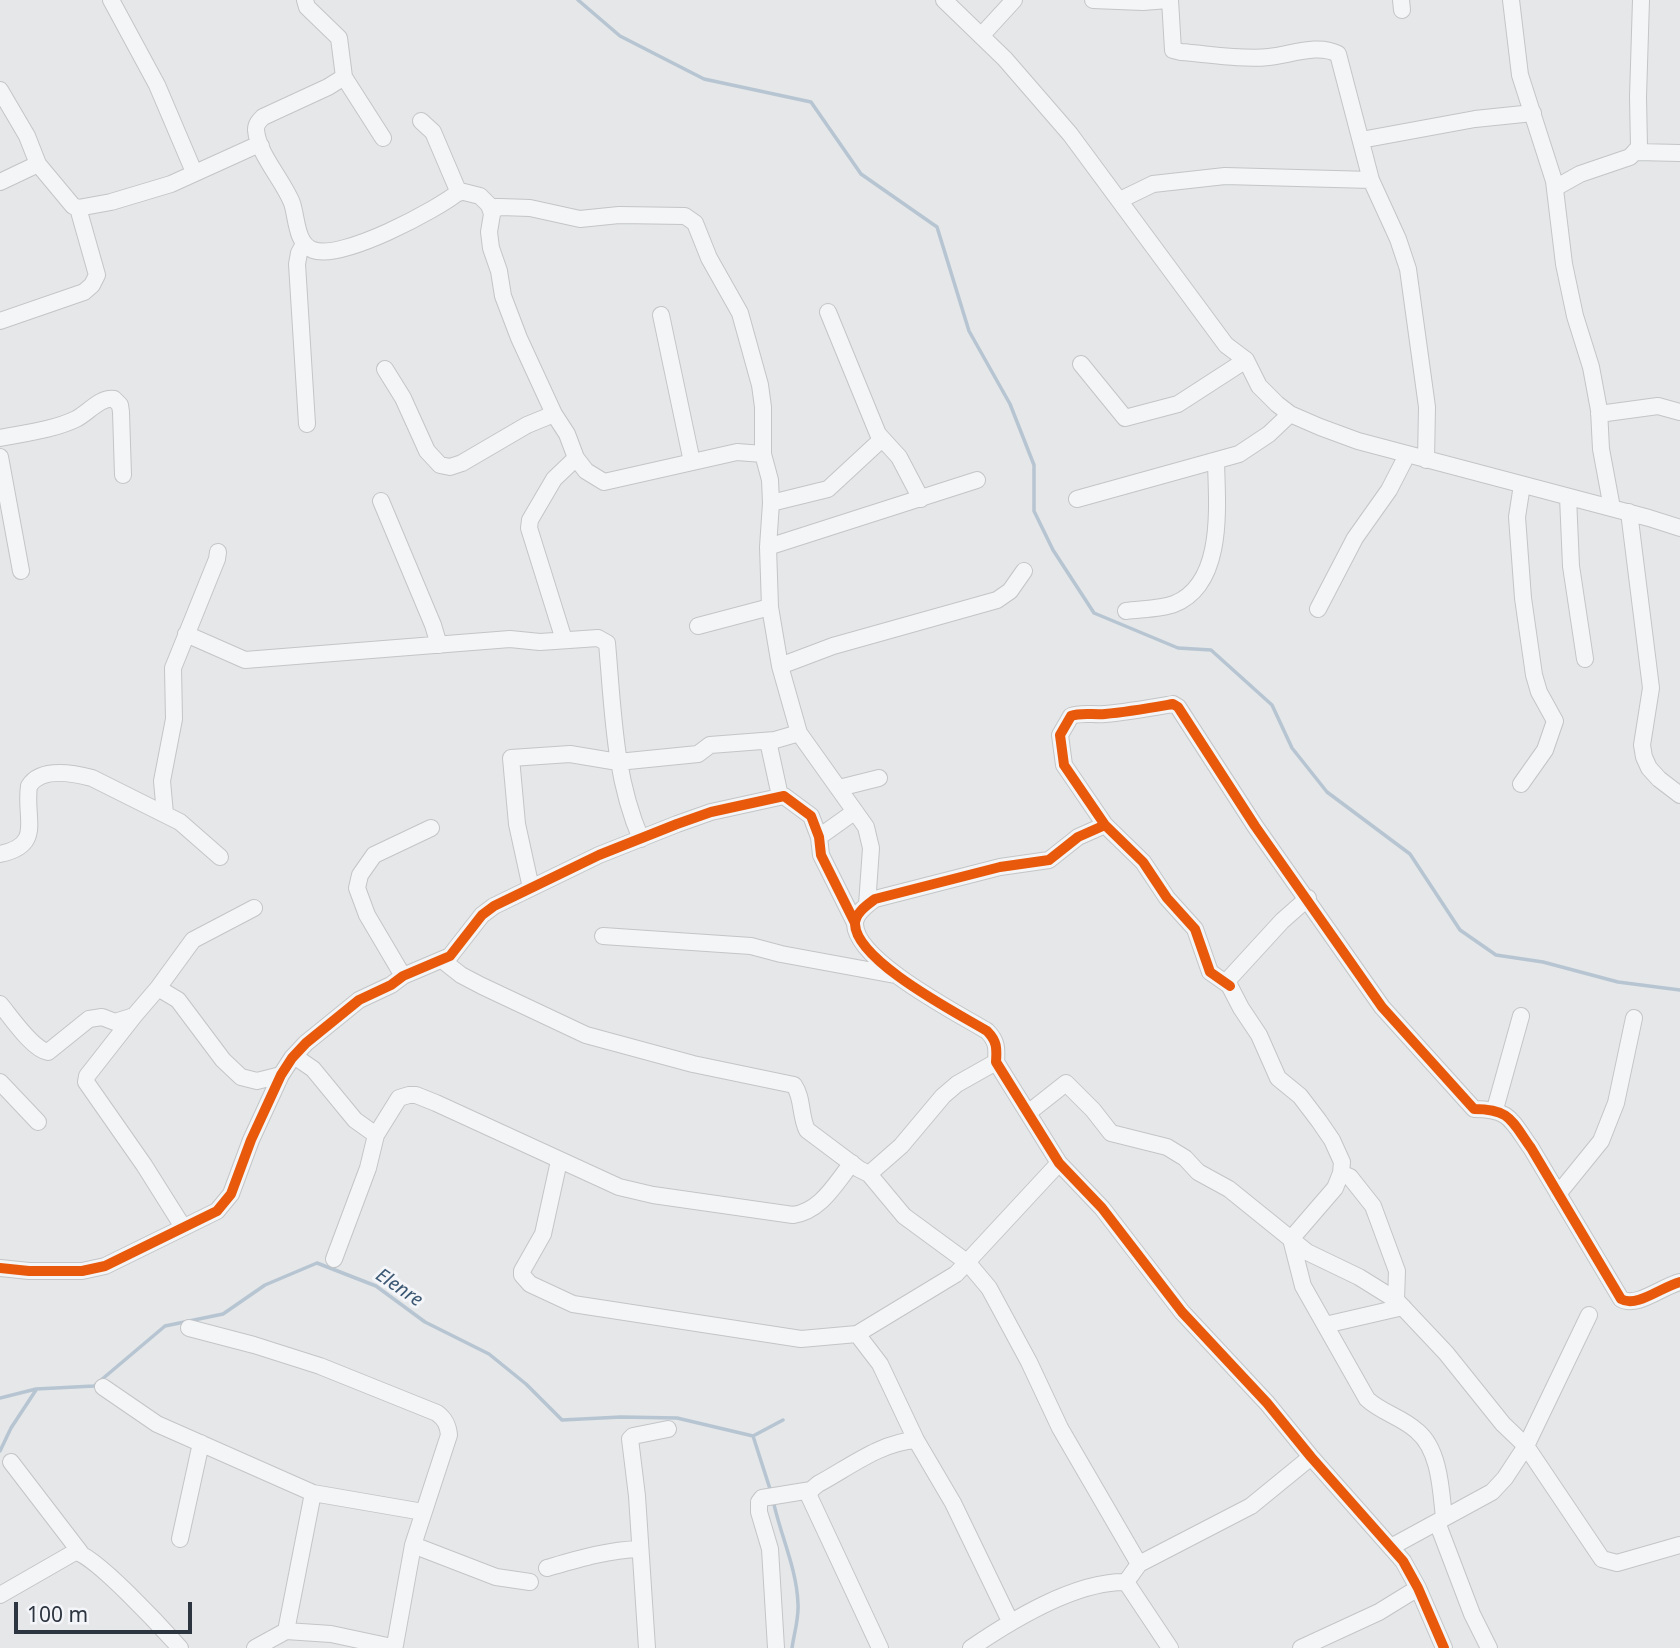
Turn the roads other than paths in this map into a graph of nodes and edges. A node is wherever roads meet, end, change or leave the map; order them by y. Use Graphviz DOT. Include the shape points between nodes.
graph roads {
  1 [pos="111,0"];
  2 [pos="305,0"];
  3 [pos="944,0"];
  4 [pos="1014,0"];
  5 [pos="1093,0"];
  6 [pos="1169,0"];
  7 [pos="1511,0"];
  8 [pos="1642,0"];
  9 [pos="981,36"];
  10 [pos="344,77"];
  11 [pos="1,96"];
  12 [pos="1533,113"];
  13 [pos="421,121"];
  14 [pos="383,138"];
  15 [pos="1361,139"];
  16 [pos="261,146"];
  17 [pos="1637,152"];
  18 [pos="1680,153"];
  19 [pos="38,164"];
  20 [pos="194,172"];
  21 [pos="1371,180"];
  22 [pos="0,182"];
  23 [pos="1555,188"];
  24 [pos="459,193"];
  25 [pos="1120,200"];
  26 [pos="78,208"];
  27 [pos="492,214"];
  28 [pos="304,244"];
  29 [pos="828,312"];
  30 [pos="661,314"];
  31 [pos="0,321"];
  32 [pos="1245,359"];
  33 [pos="1081,364"];
  34 [pos="385,369"];
  35 [pos="1680,412"];
  36 [pos="555,414"];
  37 [pos="1290,414"];
  38 [pos="1599,414"];
  39 [pos="307,424"];
  40 [pos="0,438"];
  41 [pos="882,439"];
  42 [pos="763,454"];
  43 [pos="1407,455"];
  44 [pos="0,457"];
  45 [pos="576,458"];
  46 [pos="1426,460"];
  47 [pos="692,462"];
  48 [pos="1216,462"];
  49 [pos="123,475"];
  50 [pos="977,480"];
  51 [pos="1522,485"];
  52 [pos="1567,497"];
  53 [pos="921,499"];
  54 [pos="1077,499"];
  55 [pos="382,501"];
  56 [pos="771,503"];
  57 [pos="1612,508"];
  58 [pos="1629,512"];
  59 [pos="1680,528"];
  60 [pos="768,547"];
  61 [pos="218,552"];
  62 [pos="21,570"];
  63 [pos="1024,571"];
  64 [pos="770,607"];
  65 [pos="1318,609"];
  66 [pos="1126,611"];
  67 [pos="698,626"];
  68 [pos="186,634"];
  69 [pos="564,640"];
  70 [pos="439,645"];
  71 [pos="1585,659"];
  72 [pos="780,666"];
  73 [pos="799,733"];
  74 [pos="768,741"];
  75 [pos="618,762"];
  76 [pos="879,778"];
  77 [pos="162,781"];
  78 [pos="1521,784"];
  79 [pos="839,788"];
  80 [pos="1680,794"];
  81 [pos="780,796"];
  82 [pos="134,799"];
  83 [pos="854,812"];
  84 [pos="165,814"];
  85 [pos="1105,825"];
  86 [pos="431,828"];
  87 [pos="819,837"];
  88 [pos="641,839"];
  89 [pos="0,854"];
  90 [pos="220,857"];
  91 [pos="531,888"];
  92 [pos="1308,898"];
  93 [pos="867,905"];
  94 [pos="254,908"];
  95 [pos="855,923"];
  96 [pos="603,936"];
  97 [pos="442,960"];
  98 [pos="895,975"];
  99 [pos="403,976"];
  100 [pos="1230,986"];
  101 [pos="158,988"];
  102 [pos="0,1004"];
  103 [pos="134,1016"];
  104 [pos="1521,1016"];
  105 [pos="1634,1018"];
  106 [pos="294,1056"];
  107 [pos="996,1062"];
  108 [pos="281,1075"];
  109 [pos="0,1082"];
  110 [pos="1494,1109"];
  111 [pos="1028,1113"];
  112 [pos="38,1122"];
  113 [pos="376,1135"];
  114 [pos="559,1161"];
  115 [pos="852,1163"];
  116 [pos="1059,1163"];
  117 [pos="1341,1173"];
  118 [pos="869,1174"];
  119 [pos="1558,1194"];
  120 [pos="183,1227"];
  121 [pos="1291,1239"];
  122 [pos="334,1259"];
  123 [pos="968,1263"];
  124 [pos="0,1268"];
  125 [pos="1680,1280"];
  126 [pos="1399,1304"];
  127 [pos="1589,1315"];
  128 [pos="1325,1325"];
  129 [pos="189,1328"];
  130 [pos="857,1334"];
  131 [pos="103,1387"];
  132 [pos="668,1429"];
  133 [pos="916,1440"];
  134 [pos="201,1443"];
  135 [pos="1527,1447"];
  136 [pos="1311,1457"];
  137 [pos="11,1462"];
  138 [pos="811,1490"];
  139 [pos="313,1493"];
  140 [pos="423,1512"];
  141 [pos="1440,1520"];
  142 [pos="180,1539"];
  143 [pos="413,1545"];
  144 [pos="1680,1545"];
  145 [pos="1391,1547"];
  146 [pos="640,1549"];
  147 [pos="80,1552"];
  148 [pos="1139,1564"];
  149 [pos="547,1568"];
  150 [pos="530,1582"];
  151 [pos="1126,1582"];
  152 [pos="1418,1588"];
  153 [pos="0,1595"];
  154 [pos="1010,1621"];
  155 [pos="294,1631"];
  156 [pos="180,1648"];
  157 [pos="255,1648"];
  158 [pos="313,1648"];
  159 [pos="647,1648"];
  160 [pos="776,1648"];
  161 [pos="880,1648"];
  162 [pos="971,1648"];
  163 [pos="1170,1648"];
  164 [pos="1301,1648"];
  165 [pos="1444,1648"];
  166 [pos="1489,1648"];
  1 -- 20 [label="street" via="157,85"];
  2 -- 10 [label="street" via="339,38"];
  3 -- 9 [label="street"];
  4 -- 9 [label="street"];
  5 -- 6 [label="street"];
  6 -- 15 [label="street" via="1173,50 1266,58 1309,50 1338,54"];
  7 -- 12 [label="street" via="1520,75"];
  8 -- 17 [label="street"];
  9 -- 25 [label="street" via="1070,134"];
  10 -- 14 [label="street"];
  10 -- 16 [label="street" via="264,117 256,130"];
  11 -- 19 [label="street" via="27,136"];
  12 -- 15 [label="street"];
  12 -- 23 [label="street"];
  13 -- 24 [label="street" via="433,132"];
  15 -- 21 [label="street"];
  16 -- 20 [label="street"];
  16 -- 28 [label="street" via="291,202"];
  17 -- 18 [label="street"];
  17 -- 23 [label="street"];
  19 -- 22 [label="street"];
  19 -- 26 [label="street"];
  20 -- 26 [label="street" via="123,199"];
  21 -- 25 [label="street" via="1225,176 1153,184"];
  21 -- 46 [label="street" via="1408,270 1427,407"];
  23 -- 38 [label="street" via="1564,264"];
  24 -- 27 [label="street" via="480,196"];
  24 -- 28 [label="street" via="403,226 342,248 323,253"];
  25 -- 32 [label="street" via="1226,345"];
  26 -- 31 [label="street" via="97,275 92,285 85,292"];
  27 -- 36 [label="street" via="491,248 503,296"];
  27 -- 42 [label="street" via="500,206 580,219 691,217 740,313 760,385"];
  28 -- 39 [label="street" via="297,264"];
  29 -- 41 [label="street"];
  30 -- 47 [label="street"];
  32 -- 33 [label="street" via="1178,404 1125,418"];
  32 -- 37 [label="street" via="1259,386"];
  34 -- 36 [label="street" via="404,398 427,451 440,465 462,463"];
  35 -- 38 [label="street" via="1658,406"];
  36 -- 45 [label="street"];
  37 -- 43 [label="street"];
  37 -- 48 [label="street" via="1239,454"];
  38 -- 57 [label="street"];
  40 -- 49 [label="street" via="66,423 106,398 114,399 121,412"];
  41 -- 53 [label="street" via="899,457"];
  41 -- 56 [label="street" via="828,489"];
  42 -- 47 [label="street" via="737,452"];
  42 -- 56 [label="street"];
  43 -- 46 [label="street"];
  43 -- 65 [label="street"];
  44 -- 62 [label="street"];
  45 -- 47 [label="street" via="604,482"];
  45 -- 69 [label="street" via="554,479 529,528"];
  46 -- 51 [label="street"];
  48 -- 54 [label="street"];
  48 -- 66 [label="street" via="1215,548 1198,584 1174,604"];
  50 -- 53 [label="street"];
  51 -- 52 [label="street"];
  51 -- 78 [label="street" via="1517,517 1523,598 1534,675 1555,721 1545,750"];
  52 -- 57 [label="street"];
  52 -- 71 [label="street" via="1571,566"];
  53 -- 60 [label="street"];
  55 -- 70 [label="street"];
  56 -- 60 [label="street"];
  57 -- 58 [label="street"];
  58 -- 59 [label="street"];
  58 -- 80 [label="street" via="1651,688 1644,757 1659,779"];
  60 -- 64 [label="street"];
  61 -- 68 [label="street"];
  63 -- 72 [label="street" via="997,600 833,646"];
  64 -- 67 [label="street"];
  64 -- 72 [label="street"];
  68 -- 70 [label="street" via="246,660"];
  68 -- 77 [label="street" via="173,668 174,719"];
  69 -- 70 [label="street"];
  69 -- 75 [label="street" via="598,638 607,643"];
  72 -- 73 [label="street"];
  73 -- 74 [label="street"];
  73 -- 79 [label="street"];
  74 -- 75 [label="street" via="710,745 698,754"];
  74 -- 81 [label="street"];
  75 -- 88 [label="street"];
  75 -- 91 [label="street" via="570,754 511,758 517,824"];
  76 -- 79 [label="street"];
  77 -- 82 [label="street"];
  77 -- 84 [label="street"];
  79 -- 83 [label="street"];
  81 -- 87 [label="street" via="811,816"];
  81 -- 88 [label="street" via="711,812"];
  82 -- 84 [label="street"];
  82 -- 89 [label="street" via="92,778 38,776 27,796 27,840 15,851"];
  83 -- 87 [label="street"];
  83 -- 93 [label="street" via="870,840"];
  84 -- 90 [label="street"];
  85 -- 92 [label="street" via="1064,765 1060,735 1064,725 1077,714 1173,704"];
  85 -- 93 [label="street" via="1077,837 1049,860 956,878"];
  85 -- 100 [label="street" via="1143,862 1195,929 1210,972"];
  86 -- 99 [label="street" via="374,855 357,888 367,915"];
  87 -- 95 [label="street" via="821,855"];
  88 -- 91 [label="street"];
  91 -- 97 [label="street" via="482,915 455,952"];
  92 -- 100 [label="street" via="1232,974 1227,981"];
  92 -- 110 [label="street" via="1382,1007 1416,1047 1474,1109"];
  93 -- 95 [label="street"];
  94 -- 101 [label="street" via="193,940"];
  95 -- 98 [label="street" via="861,941"];
  96 -- 98 [label="street" via="751,946"];
  97 -- 99 [label="street"];
  97 -- 115 [label="street" via="482,986 586,1035 794,1085 807,1130"];
  98 -- 107 [label="street" via="987,1031 997,1049"];
  99 -- 106 [label="street" via="359,1000"];
  100 -- 117 [label="street" via="1279,1078 1300,1096 1332,1140 1342,1162"];
  101 -- 103 [label="street"];
  101 -- 108 [label="street" via="178,1000 241,1077 257,1081"];
  102 -- 103 [label="street" via="44,1052 89,1019 115,1022"];
  103 -- 120 [label="street" via="86,1082"];
  104 -- 110 [label="street"];
  105 -- 119 [label="street" via="1616,1103 1601,1141"];
  106 -- 108 [label="street"];
  106 -- 113 [label="street" via="313,1069 355,1120"];
  107 -- 111 [label="street"];
  107 -- 118 [label="street" via="943,1096 901,1146"];
  108 -- 120 [label="street" via="226,1203"];
  109 -- 112 [label="street"];
  110 -- 119 [label="street" via="1514,1124"];
  111 -- 116 [label="street"];
  111 -- 121 [label="street" via="1066,1083 1111,1133 1167,1147"];
  113 -- 114 [label="street" via="399,1098 409,1094"];
  113 -- 122 [label="street"];
  114 -- 115 [label="street" via="619,1187 653,1195 793,1215 820,1203"];
  114 -- 130 [label="street" via="542,1234 522,1271 530,1284 573,1304 763,1334 801,1339"];
  115 -- 118 [label="street"];
  116 -- 123 [label="street"];
  116 -- 136 [label="street" via="1102,1208 1182,1312"];
  117 -- 121 [label="street" via="1335,1188"];
  117 -- 126 [label="street" via="1350,1177 1373,1206 1397,1271"];
  118 -- 123 [label="street" via="904,1216"];
  119 -- 125 [label="street" via="1621,1299 1636,1303"];
  120 -- 124 [label="street" via="105,1266 82,1271"];
  121 -- 126 [label="street"];
  121 -- 128 [label="street" via="1303,1286"];
  123 -- 130 [label="street"];
  123 -- 148 [label="street" via="989,1288 1060,1428"];
  126 -- 128 [label="street"];
  126 -- 135 [label="street"];
  127 -- 135 [label="street"];
  128 -- 141 [label="street" via="1367,1399 1426,1440 1439,1479"];
  129 -- 140 [label="street" via="320,1366 444,1418 449,1435"];
  130 -- 133 [label="street" via="880,1364"];
  131 -- 134 [label="street" via="144,1416"];
  132 -- 146 [label="street" via="630,1439"];
  133 -- 138 [label="street" via="895,1443"];
  133 -- 154 [label="street" via="953,1503"];
  134 -- 139 [label="street"];
  134 -- 142 [label="street"];
  135 -- 141 [label="street" via="1492,1492"];
  135 -- 144 [label="street" via="1602,1559 1617,1563"];
  136 -- 145 [label="street"];
  136 -- 148 [label="street" via="1251,1506"];
  137 -- 147 [label="street"];
  138 -- 160 [label="street" via="759,1502 770,1549"];
  138 -- 161 [label="street" via="812,1505"];
  139 -- 140 [label="street"];
  139 -- 155 [label="street"];
  140 -- 143 [label="street"];
  141 -- 145 [label="street"];
  141 -- 166 [label="street" via="1472,1614"];
  143 -- 150 [label="street" via="496,1577"];
  143 -- 155 [label="street" via="392,1647"];
  145 -- 152 [label="street"];
  146 -- 149 [label="street" via="592,1554"];
  146 -- 159 [label="street"];
  147 -- 153 [label="street"];
  147 -- 156 [label="street"];
  148 -- 151 [label="street"];
  151 -- 154 [label="street" via="1097,1583"];
  151 -- 163 [label="street"];
  152 -- 164 [label="street" via="1379,1612"];
  152 -- 165 [label="street"];
  154 -- 162 [label="street"];
  155 -- 157 [label="street"];
  155 -- 158 [label="street"];
}
